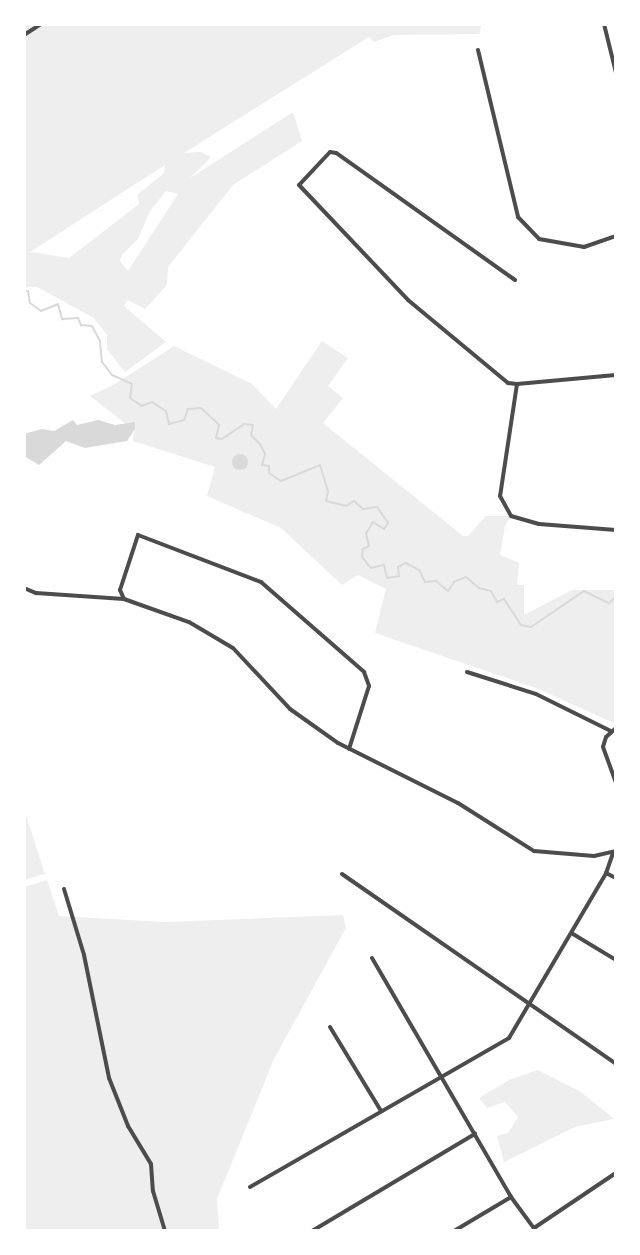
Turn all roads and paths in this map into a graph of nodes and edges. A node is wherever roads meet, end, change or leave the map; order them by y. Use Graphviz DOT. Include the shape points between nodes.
graph roads {
  1 [pos="41,24"];
  2 [pos="604,24"];
  3 [pos="24,35"];
  4 [pos="478,50"];
  5 [pos="616,73"];
  6 [pos="616,236"];
  7 [pos="515,280"];
  8 [pos="616,375"];
  9 [pos="517,384"];
  10 [pos="616,530"];
  11 [pos="24,588"];
  12 [pos="124,599"];
  13 [pos="467,672"];
  14 [pos="616,728"];
  15 [pos="611,731"];
  16 [pos="349,749"];
  17 [pos="616,783"];
  18 [pos="614,852"];
  19 [pos="606,873"];
  20 [pos="342,874"];
  21 [pos="616,878"];
  22 [pos="64,889"];
  23 [pos="573,933"];
  24 [pos="372,958"];
  25 [pos="616,960"];
  26 [pos="529,1001"];
  27 [pos="330,1027"];
  28 [pos="616,1064"];
  29 [pos="441,1077"];
  30 [pos="381,1111"];
  31 [pos="476,1134"];
  32 [pos="616,1173"];
  33 [pos="250,1187"];
  34 [pos="511,1197"];
  35 [pos="535,1229"];
  36 [pos="165,1231"];
  37 [pos="312,1231"];
  38 [pos="454,1231"];
  1 -- 3 [label="street"];
  2 -- 5 [label="street"];
  4 -- 6 [label="street" via="518,217 539,239 584,247"];
  7 -- 9 [label="street" via="336,153 330,152 299,184 408,300 508,383"];
  8 -- 9 [label="street"];
  9 -- 10 [label="street" via="500,496 511,516 539,524"];
  11 -- 12 [label="street" via="36,593"];
  12 -- 16 [label="street" via="189,622 233,648 290,709"];
  12 -- 16 [label="street" via="120,590 138,535 261,582 364,672 369,686"];
  13 -- 15 [label="street" via="536,694"];
  14 -- 15 [label="street"];
  15 -- 17 [label="street" via="603,747"];
  16 -- 18 [label="street" via="458,803 534,851 557,855"];
  18 -- 19 [label="street"];
  19 -- 21 [label="street"];
  19 -- 23 [label="street"];
  20 -- 26 [label="street"];
  22 -- 36 [label="street" via="84,955 109,1078 128,1126 151,1164 153,1191"];
  23 -- 25 [label="street"];
  23 -- 26 [label="street"];
  24 -- 29 [label="street"];
  26 -- 28 [label="street"];
  26 -- 29 [label="street" via="509,1038"];
  27 -- 30 [label="street"];
  29 -- 30 [label="street"];
  29 -- 31 [label="street"];
  30 -- 33 [label="street"];
  31 -- 34 [label="street"];
  31 -- 37 [label="street"];
  32 -- 35 [label="street"];
  34 -- 35 [label="street"];
  34 -- 38 [label="street"];
}
